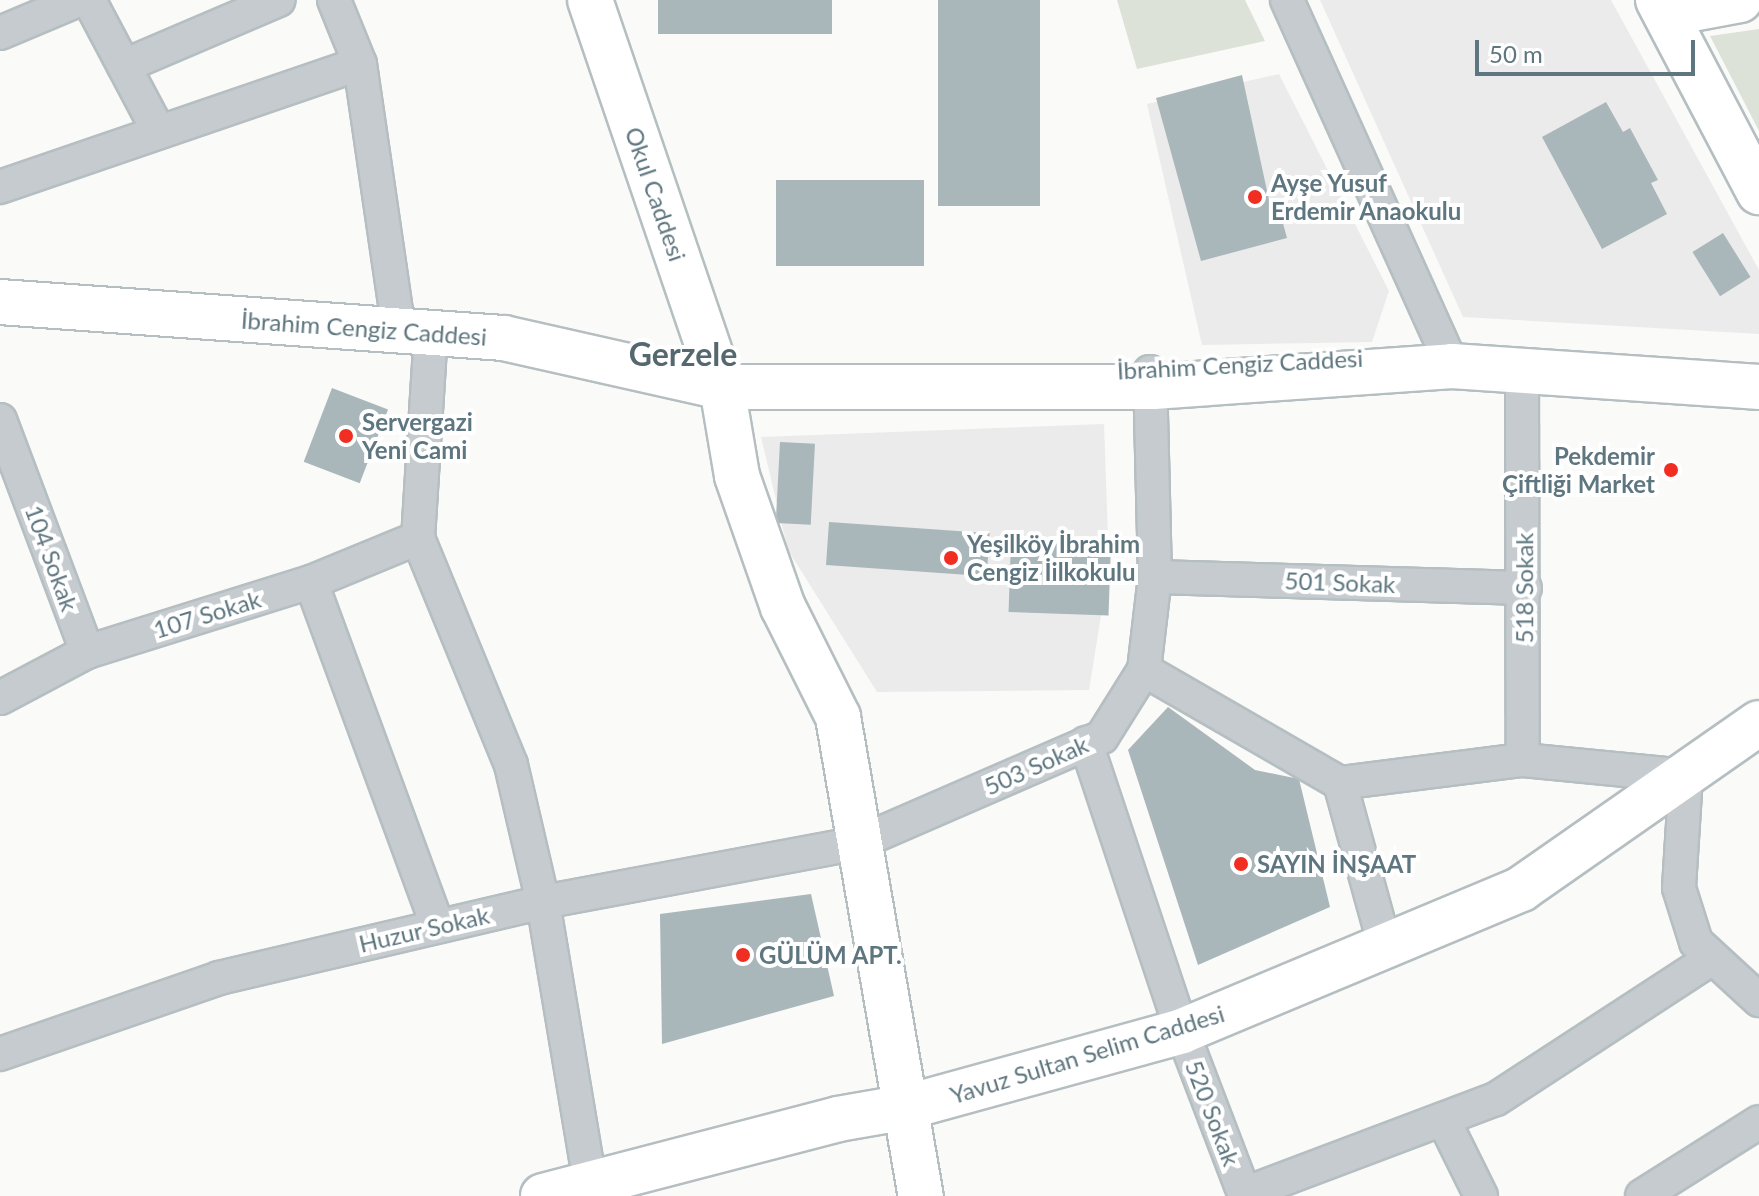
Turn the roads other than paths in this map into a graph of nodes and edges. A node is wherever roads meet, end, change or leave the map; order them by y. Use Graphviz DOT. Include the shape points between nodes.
graph roads {
  1 [pos="78,0"];
  2 [pos="89,0"];
  3 [pos="279,0"];
  4 [pos="334,0"];
  5 [pos="590,0"];
  6 [pos="1287,0"];
  7 [pos="1740,0"];
  8 [pos="1662,7"];
  9 [pos="0,33"];
  10 [pos="360,64"];
  11 [pos="124,66"];
  12 [pos="159,132"];
  13 [pos="0,187"];
  14 [pos="1759,192"];
  15 [pos="0,302"];
  16 [pos="415,331"];
  17 [pos="1449,358"];
  18 [pos="1522,368"];
  19 [pos="1759,371"];
  20 [pos="1151,379"];
  21 [pos="722,387"];
  22 [pos="1759,387"];
  23 [pos="0,420"];
  24 [pos="418,538"];
  25 [pos="1155,577"];
  26 [pos="311,582"];
  27 [pos="1525,588"];
  28 [pos="87,652"];
  29 [pos="1144,670"];
  30 [pos="0,698"];
  31 [pos="1759,723"];
  32 [pos="1086,743"];
  33 [pos="1523,760"];
  34 [pos="1686,776"];
  35 [pos="1340,783"];
  36 [pos="858,843"];
  37 [pos="543,902"];
  38 [pos="437,925"];
  39 [pos="1386,950"];
  40 [pos="1711,959"];
  41 [pos="1759,1000"];
  42 [pos="1182,1031"];
  43 [pos="0,1054"];
  44 [pos="907,1107"];
  45 [pos="1443,1119"];
  46 [pos="1759,1122"];
  47 [pos="590,1189"];
  48 [pos="1244,1195"];
  49 [pos="543,1196"];
  50 [pos="921,1196"];
  51 [pos="1481,1196"];
  52 [pos="1642,1196"];
  1 -- 9 [label="street"];
  2 -- 11 [label="street"];
  3 -- 11 [label="street"];
  4 -- 10 [label="street"];
  5 -- 21 [label="street, Okul Caddesi"];
  6 -- 17 [label="street"];
  7 -- 8 [label="street"];
  8 -- 14 [label="street"];
  10 -- 12 [label="street"];
  10 -- 16 [label="street"];
  11 -- 12 [label="street"];
  12 -- 13 [label="street"];
  15 -- 16 [label="street, İbrahim Cengiz Caddesi"];
  16 -- 21 [label="street, İbrahim Cengiz Caddesi" via="504,338"];
  16 -- 24 [label="street"];
  17 -- 18 [label="street, İbrahim Cengiz Caddesi"];
  17 -- 19 [label="street, İbrahim Cengiz Caddesi"];
  17 -- 20 [label="street, İbrahim Cengiz Caddesi"];
  18 -- 22 [label="street, İbrahim Cengiz Caddesi"];
  18 -- 27 [label="street, 518 Sokak"];
  20 -- 21 [label="street, İbrahim Cengiz Caddesi" via="785,372"];
  20 -- 25 [label="street, 503 Sokak" via="1148,436"];
  21 -- 36 [label="street, Okul Caddesi" via="742,491 783,607 838,717"];
  23 -- 28 [label="street, 104 Sokak"];
  24 -- 26 [label="street, 107 Sokak"];
  24 -- 37 [label="street" via="511,765"];
  25 -- 27 [label="street, 501 Sokak"];
  25 -- 29 [label="street, 503 Sokak"];
  26 -- 28 [label="street, 107 Sokak"];
  26 -- 38 [label="street"];
  27 -- 33 [label="street, 518 Sokak"];
  28 -- 30 [label="street, 107 Sokak"];
  29 -- 32 [label="street, 503 Sokak" via="1102,737"];
  29 -- 35 [label="street"];
  31 -- 34 [label="street, Yavuz Sultan Selim Caddesi"];
  32 -- 36 [label="street, 503 Sokak"];
  32 -- 42 [label="street, 520 Sokak"];
  33 -- 34 [label="street"];
  33 -- 35 [label="street"];
  34 -- 39 [label="street, Yavuz Sultan Selim Caddesi" via="1521,889"];
  34 -- 40 [label="street" via="1679,888 1696,942"];
  35 -- 39 [label="street"];
  36 -- 37 [label="street, Huzur Sokak"];
  36 -- 44 [label="street, Okul Caddesi"];
  37 -- 38 [label="street, Huzur Sokak"];
  37 -- 47 [label="street"];
  38 -- 43 [label="street, Huzur Sokak" via="219,978"];
  39 -- 42 [label="street, Yavuz Sultan Selim Caddesi"];
  40 -- 41 [label="street"];
  40 -- 45 [label="street" via="1496,1099"];
  42 -- 44 [label="street, Yavuz Sultan Selim Caddesi"];
  42 -- 48 [label="street, 520 Sokak"];
  44 -- 47 [label="street, Yavuz Sultan Selim Caddesi"];
  44 -- 50 [label="street, Okul Caddesi"];
  45 -- 48 [label="street"];
  45 -- 51 [label="street"];
  46 -- 52 [label="street"];
  47 -- 49 [label="street, Yavuz Sultan Selim Caddesi"];
}
